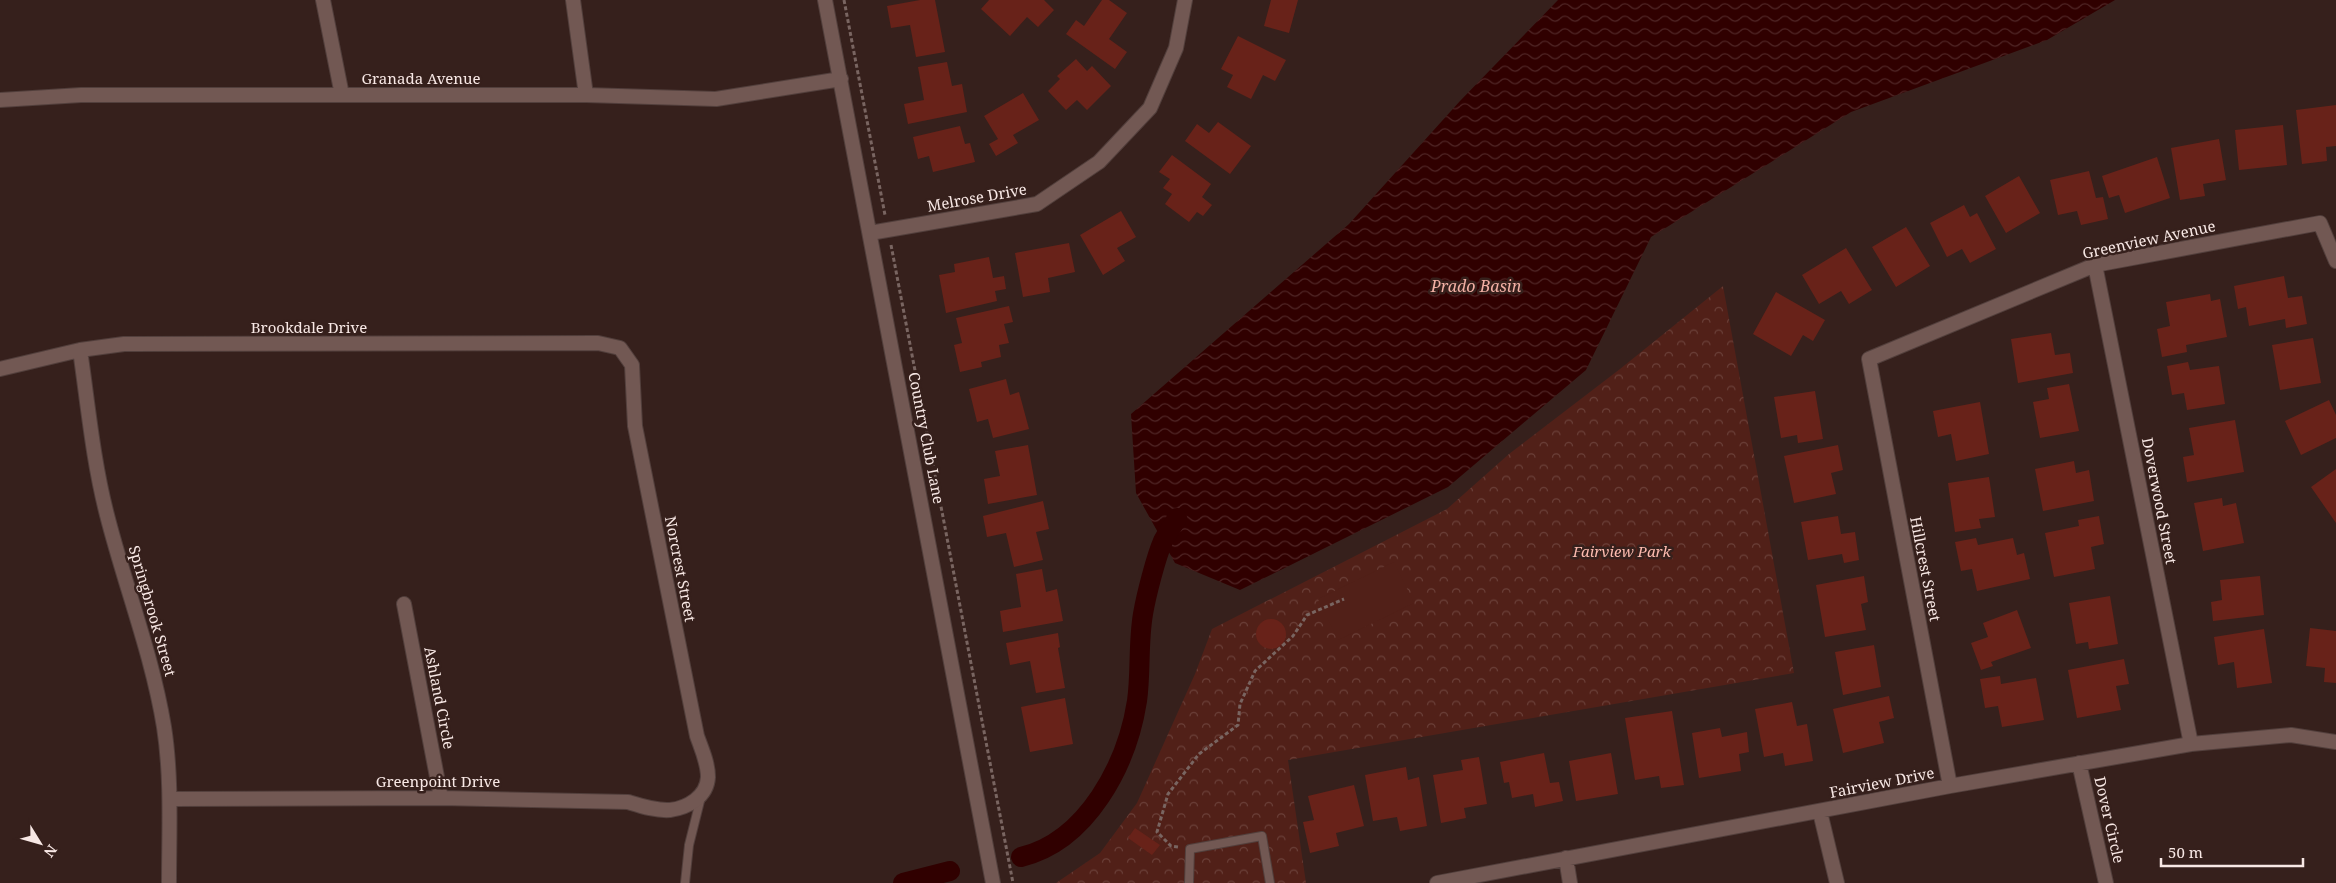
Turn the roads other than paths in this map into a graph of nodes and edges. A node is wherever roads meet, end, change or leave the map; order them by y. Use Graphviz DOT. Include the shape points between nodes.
graph roads {
  1 [pos="323,0"];
  2 [pos="573,0"];
  3 [pos="825,0"];
  4 [pos="1185,0"];
  5 [pos="841,78"];
  6 [pos="342,95"];
  7 [pos="586,95"];
  8 [pos="0,100"];
  9 [pos="870,233"];
  10 [pos="2336,261"];
  11 [pos="2095,265"];
  12 [pos="620,348"];
  13 [pos="80,350"];
  14 [pos="1868,359"];
  15 [pos="0,369"];
  16 [pos="404,604"];
  17 [pos="2336,742"];
  18 [pos="2191,744"];
  19 [pos="2079,763"];
  20 [pos="1950,786"];
  21 [pos="701,796"];
  22 [pos="441,798"];
  23 [pos="170,799"];
  24 [pos="1820,812"];
  25 [pos="1566,858"];
  26 [pos="169,883"];
  27 [pos="685,883"];
  28 [pos="993,883"];
  29 [pos="1189,883"];
  30 [pos="1270,883"];
  31 [pos="1437,883"];
  32 [pos="1570,883"];
  33 [pos="1837,883"];
  34 [pos="2106,883"];
  1 -- 6 [label="street"];
  2 -- 7 [label="street"];
  3 -- 5 [label="street, Country Club Lane"];
  4 -- 9 [label="street, Melrose Drive" via="1176,48 1150,108 1099,162 1037,204"];
  5 -- 7 [label="street, Granada Avenue" via="716,99"];
  5 -- 9 [label="street, Country Club Lane"];
  6 -- 7 [label="street, Granada Avenue"];
  6 -- 8 [label="street, Granada Avenue" via="81,95"];
  9 -- 28 [label="street, Country Club Lane"];
  10 -- 11 [label="street, Greenview Avenue" via="2320,223"];
  11 -- 14 [label="street, Greenview Avenue"];
  11 -- 18 [label="street, Doverwood Street"];
  12 -- 13 [label="street, Brookdale Drive" via="598,343 124,344"];
  12 -- 21 [label="street, Norcrest Street" via="632,365 635,426 697,736 707,763 708,780"];
  13 -- 15 [label="street, Brookdale Drive"];
  13 -- 23 [label="street, Springbrook Street" via="94,452 107,514 156,678"];
  14 -- 20 [label="street, Hillcrest Street"];
  16 -- 22 [label="street, Ashland Circle"];
  17 -- 18 [label="street, Fairview Drive" via="2291,736"];
  18 -- 19 [label="street, Fairview Drive"];
  19 -- 20 [label="street, Fairview Drive"];
  19 -- 34 [label="street, Dover Circle"];
  20 -- 24 [label="street, Fairview Drive"];
  21 -- 22 [label="street, Greenpoint Drive" via="686,806 669,810 628,802"];
  21 -- 27 [label="lane" via="689,845"];
  22 -- 23 [label="street, Greenpoint Drive"];
  23 -- 26 [label="street, Springbrook Street"];
  24 -- 25 [label="street, Fairview Drive"];
  24 -- 33 [label="street"];
  25 -- 31 [label="street, Fairview Drive"];
  25 -- 32 [label="street"];
  29 -- 30 [label="lane" via="1190,849 1262,836"];
}
